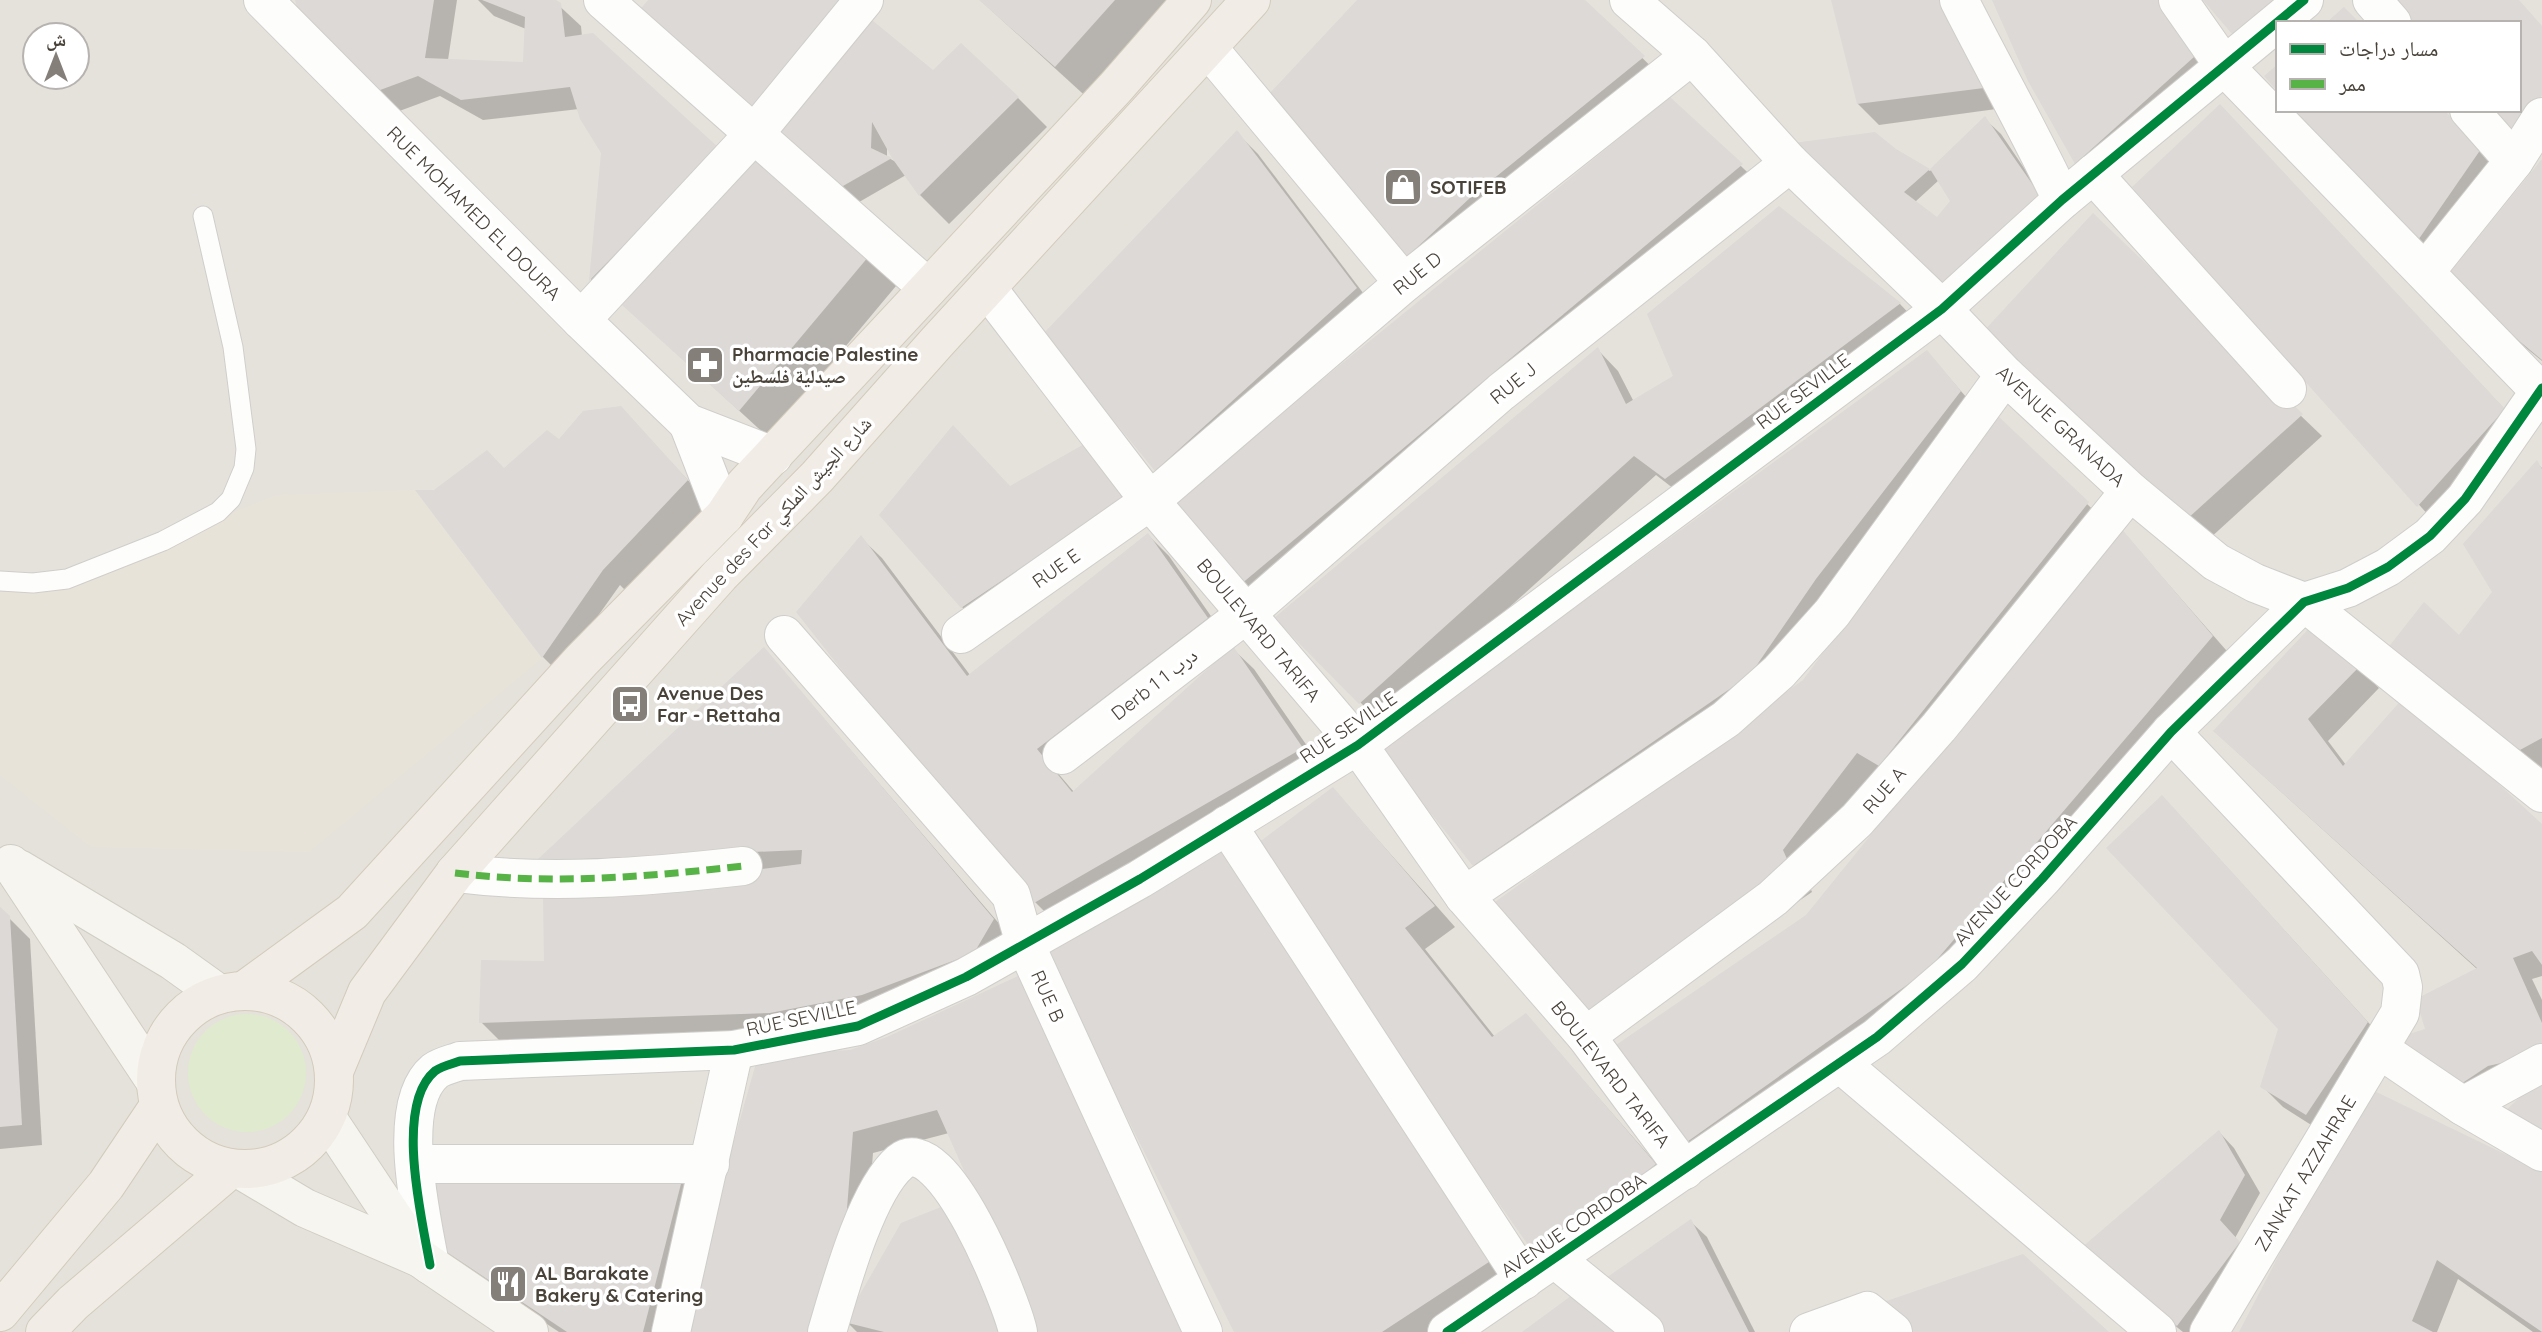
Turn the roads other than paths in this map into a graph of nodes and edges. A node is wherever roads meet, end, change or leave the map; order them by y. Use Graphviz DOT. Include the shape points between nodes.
graph roads {
  1 [pos="262,0"];
  2 [pos="864,0"];
  3 [pos="1192,0"];
  4 [pos="1251,0"];
  5 [pos="1629,0"];
  6 [pos="1959,0"];
  7 [pos="2178,0"];
  8 [pos="2304,0"];
  9 [pos="2372,0"];
  10 [pos="613,3"];
  11 [pos="2279,21"];
  12 [pos="2390,21"];
  13 [pos="2276,23"];
  14 [pos="1208,48"];
  15 [pos="1692,55"];
  16 [pos="2225,66"];
  17 [pos="2471,112"];
  18 [pos="2542,117"];
  19 [pos="755,133"];
  20 [pos="2514,161"];
  21 [pos="1790,163"];
  22 [pos="2094,174"];
  23 [pos="2062,200"];
  24 [pos="203,216"];
  25 [pos="2425,272"];
  26 [pos="1404,283"];
  27 [pos="928,288"];
  28 [pos="988,288"];
  29 [pos="1942,309"];
  30 [pos="581,320"];
  31 [pos="2005,375"];
  32 [pos="2287,390"];
  33 [pos="2539,402"];
  34 [pos="688,423"];
  35 [pos="773,456"];
  36 [pos="2130,491"];
  37 [pos="1150,501"];
  38 [pos="724,516"];
  39 [pos="0,581"];
  40 [pos="2304,602"];
  41 [pos="1245,614"];
  42 [pos="961,634"];
  43 [pos="784,635"];
  44 [pos="2171,732"];
  45 [pos="1358,745"];
  46 [pos="1062,755"];
  47 [pos="2534,774"];
  48 [pos="1227,825"];
  49 [pos="5,860"];
  50 [pos="743,866"];
  51 [pos="454,873"];
  52 [pos="1464,896"];
  53 [pos="1025,944"];
  54 [pos="232,992"];
  55 [pos="1586,1036"];
  56 [pos="2379,1049"];
  57 [pos="734,1050"];
  58 [pos="2542,1063"];
  59 [pos="1841,1064"];
  60 [pos="335,1069"];
  61 [pos="157,1094"];
  62 [pos="2463,1106"];
  63 [pos="327,1118"];
  64 [pos="2542,1152"];
  65 [pos="416,1164"];
  66 [pos="710,1164"];
  67 [pos="235,1170"];
  68 [pos="1685,1170"];
  69 [pos="425,1261"];
  70 [pos="1539,1269"];
  71 [pos="0,1312"];
  72 [pos="830,1331"];
  73 [pos="1450,1331"];
  74 [pos="45,1332"];
  75 [pos="529,1332"];
  76 [pos="671,1332"];
  77 [pos="1018,1332"];
  78 [pos="1203,1332"];
  79 [pos="1645,1332"];
  80 [pos="1809,1332"];
  81 [pos="1893,1332"];
  82 [pos="2157,1332"];
  83 [pos="2209,1332"];
  1 -- 30 [label="street, RUE MOHAMED EL DOURA"];
  2 -- 19 [label="street"];
  3 -- 27 [label="main road, Avenue des Far شارع الجيش الملكي"];
  4 -- 14 [label="main road, Avenue des Far شارع الجيش الملكي"];
  5 -- 15 [label="street, AVENUE GRANADA"];
  6 -- 23 [label="street"];
  7 -- 16 [label="street"];
  8 -- 11 [label="street, RUE SEVILLE"];
  9 -- 12 [label="street"];
  10 -- 19 [label="street"];
  13 -- 16 [label="street, RUE SEVILLE"];
  14 -- 26 [label="street"];
  14 -- 28 [label="main road, Avenue des Far شارع الجيش الملكي"];
  15 -- 21 [label="street, AVENUE GRANADA"];
  15 -- 26 [label="street, RUE D"];
  16 -- 22 [label="street, RUE SEVILLE"];
  16 -- 25 [label="street"];
  17 -- 20 [label="street"];
  18 -- 20 [label="street"];
  19 -- 27 [label="street"];
  19 -- 30 [label="street"];
  20 -- 25 [label="street"];
  21 -- 29 [label="street, AVENUE GRANADA"];
  21 -- 41 [label="street, RUE J" via="1501,392"];
  22 -- 23 [label="street, RUE SEVILLE"];
  22 -- 32 [label="street"];
  23 -- 29 [label="street, RUE SEVILLE"];
  24 -- 39 [label="lane" via="233,348 246,449 244,468 231,499 218,513 163,541 67,579"];
  25 -- 33 [label="street"];
  26 -- 37 [label="street, RUE D"];
  27 -- 35 [label="main road, Avenue des Far شارع الجيش الملكي"];
  28 -- 37 [label="street, BOULEVARD TARIFA"];
  28 -- 51 [label="main road, Avenue des Far شارع الجيش الملكي" via="817,477 711,585"];
  29 -- 31 [label="street, AVENUE GRANADA"];
  29 -- 45 [label="street, RUE SEVILLE"];
  30 -- 34 [label="street, RUE MOHAMED EL DOURA"];
  31 -- 36 [label="street, AVENUE GRANADA"];
  31 -- 52 [label="street" via="1832,613 1779,672 1726,719"];
  33 -- 40 [label="street, AVENUE CORDOBA" via="2465,499 2430,536 2388,568 2348,588"];
  34 -- 35 [label="street, RUE MOHAMED EL DOURA"];
  34 -- 38 [label="street, RUE MOHAMED EL DOURA"];
  35 -- 38 [label="main road, Avenue des Far شارع الجيش الملكي"];
  36 -- 40 [label="street, AVENUE GRANADA" via="2216,562"];
  36 -- 55 [label="street, RUE A" via="1939,727 1857,820 1773,898"];
  37 -- 41 [label="street, BOULEVARD TARIFA"];
  37 -- 42 [label="street, RUE E"];
  38 -- 54 [label="main road, Avenue des Far شارع الجيش الملكي" via="582,660 352,912"];
  40 -- 44 [label="street, AVENUE CORDOBA"];
  40 -- 47 [label="street, AVENUE GRANADA"];
  41 -- 45 [label="street, BOULEVARD TARIFA"];
  41 -- 46 [label="street, Derb 1 درب 1"];
  43 -- 53 [label="street, RUE B" via="1011,895"];
  44 -- 56 [label="street, ZANKAT AZZAHRAE" via="2400,974 2400,1013"];
  44 -- 59 [label="street, AVENUE CORDOBA" via="1962,964"];
  45 -- 48 [label="street, RUE SEVILLE"];
  45 -- 52 [label="street, BOULEVARD TARIFA"];
  48 -- 53 [label="street, RUE SEVILLE"];
  48 -- 70 [label="street"];
  49 -- 54 [label="street"];
  49 -- 61 [label="street"];
  50 -- 51 [label="street" via="650,877 528,881"];
  51 -- 60 [label="main road, Avenue des Far شارع الجيش الملكي" via="367,992"];
  52 -- 55 [label="street, BOULEVARD TARIFA"];
  53 -- 57 [label="street, RUE SEVILLE" via="966,977 858,1026"];
  53 -- 78 [label="street, RUE B"];
  54 -- 60 [label="main road" via="271,994 294,1004 314,1022 328,1044"];
  54 -- 61 [label="main road" via="193,1007 172,1027 159,1053"];
  55 -- 68 [label="street, BOULEVARD TARIFA"];
  56 -- 62 [label="street"];
  56 -- 83 [label="street, ZANKAT AZZAHRAE"];
  57 -- 65 [label="street, RUE SEVILLE" via="460,1061 442,1067 433,1073 417,1100"];
  57 -- 66 [label="street"];
  58 -- 62 [label="street"];
  59 -- 68 [label="street, AVENUE CORDOBA"];
  59 -- 82 [label="street"];
  60 -- 63 [label="main road" via="335,1094"];
  61 -- 67 [label="main road" via="172,1133 195,1155"];
  61 -- 71 [label="main road" via="106,1185"];
  62 -- 64 [label="street"];
  63 -- 67 [label="main road" via="313,1140 292,1157 267,1167"];
  63 -- 69 [label="street"];
  65 -- 66 [label="street"];
  65 -- 69 [label="street, RUE SEVILLE"];
  66 -- 76 [label="street"];
  67 -- 69 [label="street" via="305,1208"];
  67 -- 74 [label="main road" via="73,1303"];
  68 -- 70 [label="street, AVENUE CORDOBA"];
  69 -- 75 [label="street"];
  70 -- 73 [label="street, AVENUE CORDOBA"];
  70 -- 79 [label="street"];
  72 -- 77 [label="street" via="867,1213 901,1161 915,1158 938,1171 968,1210"];
  80 -- 81 [label="street" via="1867,1311"];
}
